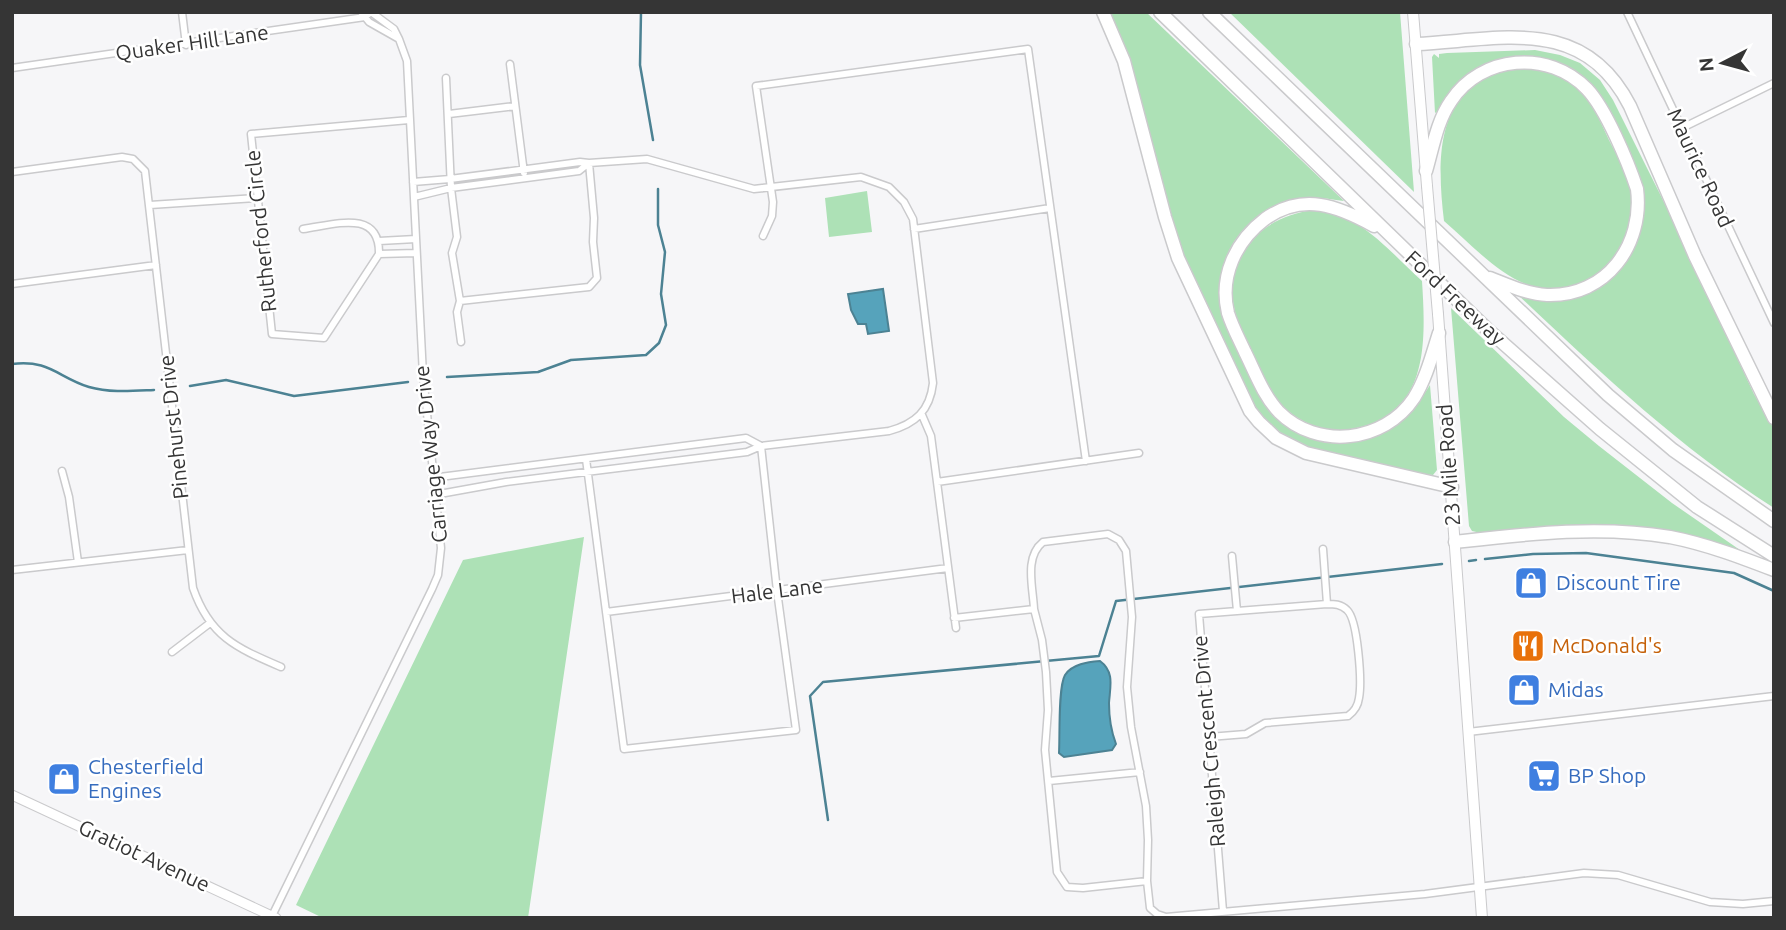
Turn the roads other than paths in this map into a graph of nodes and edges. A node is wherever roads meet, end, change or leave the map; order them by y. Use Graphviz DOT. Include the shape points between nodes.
graph roads {
  1 [pos="182,12"];
  2 [pos="1104,12"];
  3 [pos="1160,12"];
  4 [pos="1209,12"];
  5 [pos="1413,12"];
  6 [pos="1627,12"];
  7 [pos="367,14"];
  8 [pos="1416,44"];
  9 [pos="186,45"];
  10 [pos="510,64"];
  11 [pos="12,68"];
  12 [pos="446,78"];
  13 [pos="1774,83"];
  14 [pos="515,106"];
  15 [pos="449,114"];
  16 [pos="409,120"];
  17 [pos="1682,128"];
  18 [pos="589,163"];
  19 [pos="524,169"];
  20 [pos="1426,171"];
  21 [pos="12,172"];
  22 [pos="525,178"];
  23 [pos="450,179"];
  24 [pos="414,182"];
  25 [pos="771,187"];
  26 [pos="451,188"];
  27 [pos="414,197"];
  28 [pos="257,198"];
  29 [pos="150,205"];
  30 [pos="1050,208"];
  31 [pos="303,229"];
  32 [pos="914,229"];
  33 [pos="1387,233"];
  34 [pos="763,236"];
  35 [pos="416,239"];
  36 [pos="379,241"];
  37 [pos="416,253"];
  38 [pos="379,254"];
  39 [pos="156,265"];
  40 [pos="1484,276"];
  41 [pos="12,284"];
  42 [pos="460,301"];
  43 [pos="1774,323"];
  44 [pos="1439,334"];
  45 [pos="461,342"];
  46 [pos="922,415"];
  47 [pos="1774,418"];
  48 [pos="761,446"];
  49 [pos="1139,453"];
  50 [pos="586,459"];
  51 [pos="1086,461"];
  52 [pos="62,471"];
  53 [pos="588,471"];
  54 [pos="432,478"];
  55 [pos="937,482"];
  56 [pos="1452,487"];
  57 [pos="434,495"];
  58 [pos="1774,521"];
  59 [pos="1454,542"];
  60 [pos="188,550"];
  61 [pos="1323,550"];
  62 [pos="1232,556"];
  63 [pos="1774,556"];
  64 [pos="78,562"];
  65 [pos="948,568"];
  66 [pos="12,570"];
  67 [pos="1774,570"];
  68 [pos="777,591"];
  69 [pos="1326,604"];
  70 [pos="1034,609"];
  71 [pos="1237,611"];
  72 [pos="606,612"];
  73 [pos="954,618"];
  74 [pos="210,623"];
  75 [pos="956,628"];
  76 [pos="172,652"];
  77 [pos="281,667"];
  78 [pos="1774,696"];
  79 [pos="1468,732"];
  80 [pos="1209,737"];
  81 [pos="1140,772"];
  82 [pos="1048,781"];
  83 [pos="12,795"];
  84 [pos="1147,881"];
  85 [pos="1479,886"];
  86 [pos="1774,901"];
  87 [pos="1223,911"];
  88 [pos="274,917"];
  89 [pos="1482,918"];
  1 -- 9 [label="street"];
  2 -- 56 [label="highway" via="1132,86 1178,258 1250,411 1276,438 1306,453"];
  3 -- 33 [label="highway, Ford Freeway"];
  4 -- 40 [label="highway, Ford Freeway"];
  5 -- 8 [label="main road, 23 Mile Road"];
  6 -- 17 [label="street, Maurice Road"];
  7 -- 9 [label="street, Quaker Hill Lane"];
  7 -- 16 [label="street, Carriage Way Drive" via="399,39 407,61"];
  8 -- 20 [label="main road, 23 Mile Road"];
  8 -- 47 [label="highway" via="1543,39 1574,48 1604,68 1630,106 1695,256"];
  9 -- 11 [label="street, Quaker Hill Lane"];
  10 -- 14 [label="street"];
  12 -- 15 [label="street"];
  13 -- 17 [label="street"];
  14 -- 15 [label="street"];
  14 -- 19 [label="street"];
  15 -- 23 [label="street"];
  16 -- 24 [label="street, Carriage Way Drive"];
  16 -- 28 [label="street, Rutherford Circle" via="251,134"];
  17 -- 43 [label="street, Maurice Road"];
  18 -- 19 [label="street"];
  18 -- 22 [label="street" via="579,171"];
  18 -- 25 [label="street" via="647,159 754,189"];
  18 -- 42 [label="street" via="597,278 589,288"];
  19 -- 22 [label="street"];
  19 -- 23 [label="street"];
  20 -- 40 [label="highway" via="1439,125 1452,100 1480,73 1503,64 1531,62 1556,68 1588,90 1603,113 1632,175 1639,202 1633,239 1621,259 1597,282 1558,295 1535,293"];
  20 -- 44 [label="main road, 23 Mile Road, bridge"];
  21 -- 29 [label="street, Pinehurst Drive" via="133,159 145,171"];
  22 -- 26 [label="street"];
  23 -- 24 [label="street"];
  23 -- 26 [label="street"];
  24 -- 27 [label="street, Carriage Way Drive"];
  25 -- 30 [label="street" via="756,86 1028,48"];
  25 -- 32 [label="street" via="861,177 889,187 904,202"];
  25 -- 34 [label="street" via="772,216"];
  26 -- 27 [label="street"];
  26 -- 42 [label="street" via="457,237 452,253"];
  27 -- 35 [label="street, Carriage Way Drive"];
  28 -- 29 [label="street"];
  28 -- 38 [label="street, Rutherford Circle" via="272,334 324,338"];
  29 -- 39 [label="street, Pinehurst Drive"];
  30 -- 32 [label="street"];
  30 -- 51 [label="street"];
  31 -- 36 [label="street, Rutherford Circle" via="365,224"];
  32 -- 46 [label="street" via="933,383"];
  33 -- 44 [label="highway" via="1347,211 1315,204 1269,217 1242,242 1227,276 1228,311 1265,394 1288,419 1310,432 1346,437 1370,432 1392,420 1412,400"];
  33 -- 63 [label="highway, Ford Freeway" via="1634,459 1697,507"];
  35 -- 36 [label="street"];
  35 -- 37 [label="street, Carriage Way Drive"];
  36 -- 38 [label="street"];
  37 -- 38 [label="street"];
  37 -- 54 [label="street, Carriage Way Drive"];
  39 -- 41 [label="street"];
  39 -- 60 [label="street, Pinehurst Drive"];
  40 -- 58 [label="highway, Ford Freeway" via="1642,424"];
  42 -- 45 [label="street"];
  44 -- 56 [label="main road, 23 Mile Road"];
  46 -- 48 [label="street" via="889,431"];
  46 -- 55 [label="street" via="932,436"];
  48 -- 50 [label="street" via="746,438"];
  48 -- 53 [label="street" via="747,452"];
  48 -- 68 [label="street"];
  49 -- 51 [label="street"];
  50 -- 53 [label="street"];
  50 -- 54 [label="street"];
  51 -- 55 [label="street"];
  52 -- 64 [label="street"];
  53 -- 57 [label="street"];
  53 -- 72 [label="street"];
  54 -- 57 [label="street, Carriage Way Drive"];
  55 -- 65 [label="street"];
  56 -- 59 [label="main road, 23 Mile Road"];
  57 -- 88 [label="street, Carriage Way Drive" via="442,548 438,575"];
  59 -- 67 [label="highway" via="1556,532 1633,532 1704,545"];
  59 -- 79 [label="main road, 23 Mile Road"];
  60 -- 64 [label="street"];
  60 -- 74 [label="street, Pinehurst Drive" via="193,588"];
  61 -- 69 [label="street"];
  62 -- 71 [label="street"];
  64 -- 66 [label="street"];
  65 -- 68 [label="street, Hale Lane"];
  65 -- 73 [label="street"];
  68 -- 72 [label="street, Hale Lane"];
  68 -- 72 [label="street" via="796,730 624,749"];
  69 -- 71 [label="street, Raleigh Crescent Drive"];
  69 -- 80 [label="street" via="1345,607 1355,624 1360,694 1353,712 1265,723 1246,734"];
  70 -- 73 [label="street"];
  70 -- 81 [label="street" via="1031,560 1043,542 1108,534 1119,540 1126,551 1132,617 1127,687"];
  70 -- 82 [label="street" via="1046,672"];
  71 -- 80 [label="street, Raleigh Crescent Drive" via="1199,614"];
  73 -- 75 [label="street"];
  74 -- 76 [label="street"];
  74 -- 77 [label="street, Pinehurst Drive" via="236,645"];
  78 -- 79 [label="street"];
  79 -- 85 [label="main road, 23 Mile Road"];
  80 -- 87 [label="street, Raleigh Crescent Drive"];
  81 -- 82 [label="street"];
  81 -- 84 [label="street"];
  82 -- 84 [label="street" via="1057,872 1067,887"];
  83 -- 88 [label="main road, Gratiot Avenue"];
  84 -- 87 [label="street" via="1150,908 1157,914"];
  85 -- 86 [label="street" via="1595,873 1626,877 1710,902"];
  85 -- 87 [label="street"];
  85 -- 89 [label="main road, 23 Mile Road"];
}
